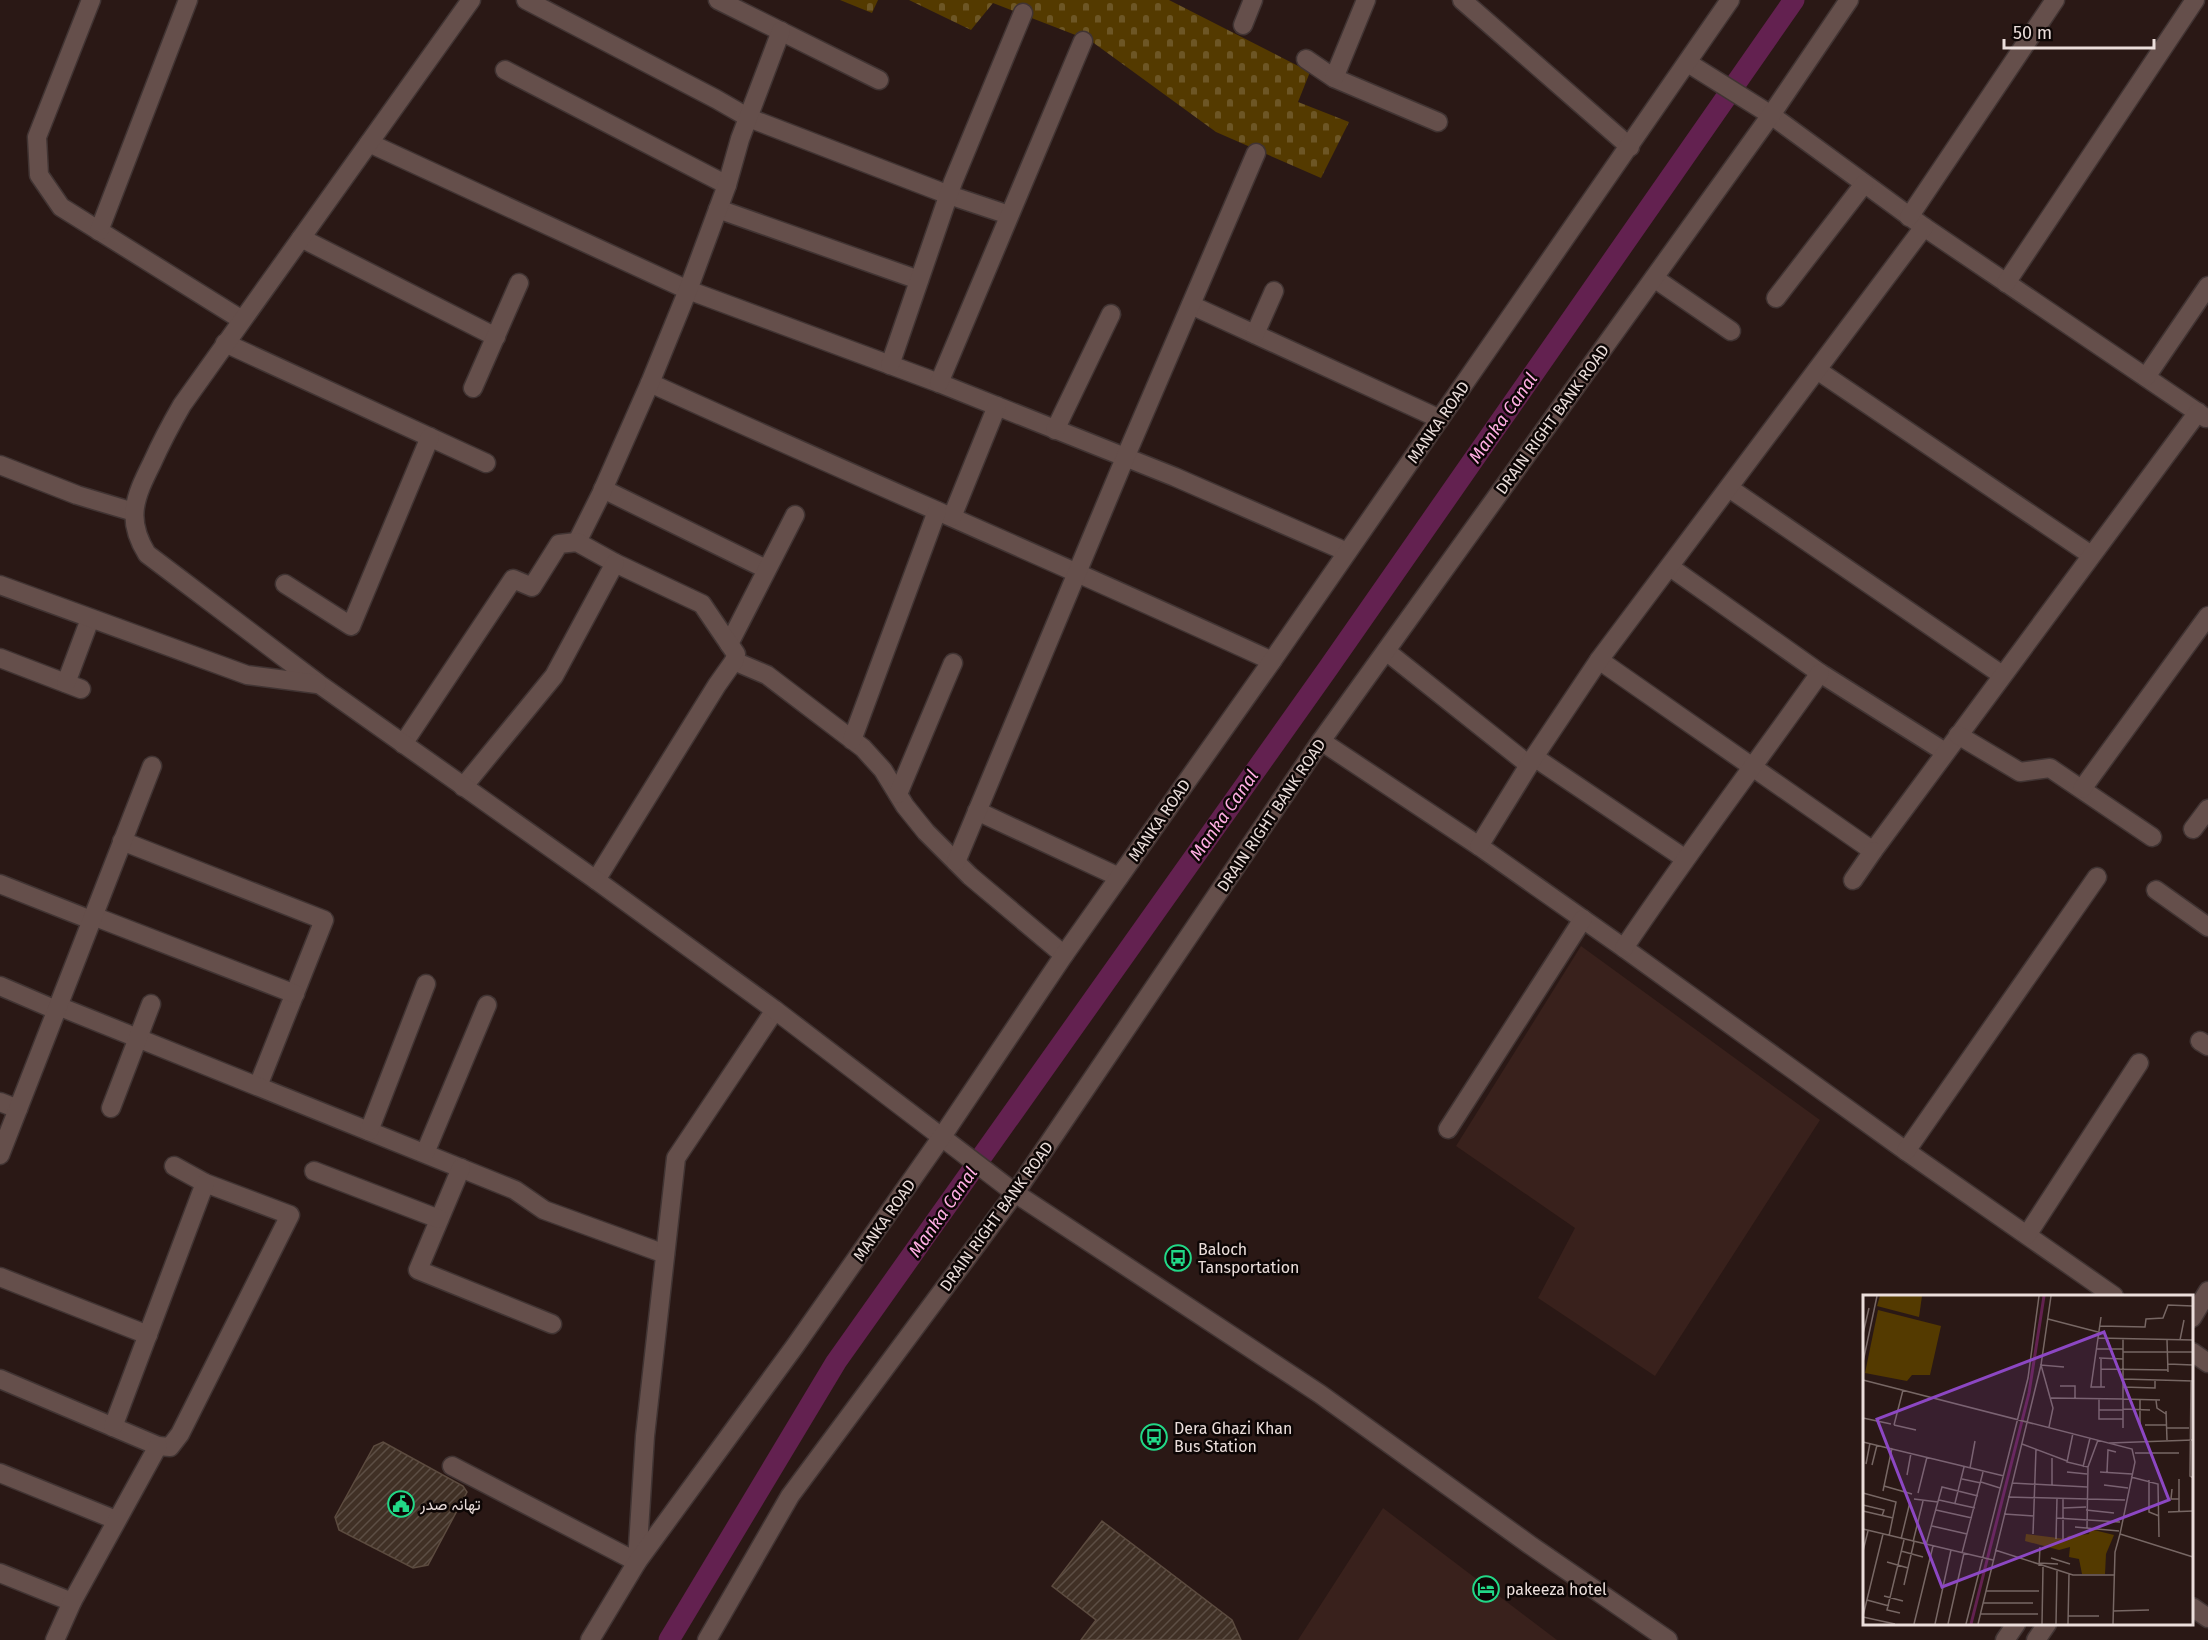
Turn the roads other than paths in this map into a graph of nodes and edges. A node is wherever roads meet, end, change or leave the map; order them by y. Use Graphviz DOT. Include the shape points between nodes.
graph roads {
  1 [pos="91,0"];
  2 [pos="188,0"];
  3 [pos="471,0"];
  4 [pos="526,0"];
  5 [pos="718,0"];
  6 [pos="1253,0"];
  7 [pos="1366,0"];
  8 [pos="1462,0"];
  9 [pos="1730,0"];
  10 [pos="1849,0"];
  11 [pos="2055,0"];
  12 [pos="2196,0"];
  13 [pos="1023,13"];
  14 [pos="1243,26"];
  15 [pos="781,31"];
  16 [pos="1083,41"];
  17 [pos="1306,59"];
  18 [pos="1688,63"];
  19 [pos="505,70"];
  20 [pos="1334,78"];
  21 [pos="879,80"];
  22 [pos="1771,115"];
  23 [pos="749,118"];
  24 [pos="1438,122"];
  25 [pos="369,143"];
  26 [pos="1629,147"];
  27 [pos="1256,153"];
  28 [pos="1864,184"];
  29 [pos="728,185"];
  30 [pos="949,195"];
  31 [pos="718,209"];
  32 [pos="1009,215"];
  33 [pos="1916,222"];
  34 [pos="99,231"];
  35 [pos="301,238"];
  36 [pos="1654,278"];
  37 [pos="919,280"];
  38 [pos="519,283"];
  39 [pos="2006,283"];
  40 [pos="2208,286"];
  41 [pos="688,290"];
  42 [pos="1274,291"];
  43 [pos="1776,298"];
  44 [pos="1191,304"];
  45 [pos="1111,314"];
  46 [pos="242,320"];
  47 [pos="1731,331"];
  48 [pos="1255,334"];
  49 [pos="496,337"];
  50 [pos="225,344"];
  51 [pos="890,365"];
  52 [pos="1817,370"];
  53 [pos="2146,376"];
  54 [pos="650,383"];
  55 [pos="939,383"];
  56 [pos="473,388"];
  57 [pos="997,406"];
  58 [pos="2203,415"];
  59 [pos="1440,419"];
  60 [pos="1055,430"];
  61 [pos="430,437"];
  62 [pos="1125,458"];
  63 [pos="486,463"];
  64 [pos="0,465"];
  65 [pos="1729,488"];
  66 [pos="603,489"];
  67 [pos="134,512"];
  68 [pos="945,514"];
  69 [pos="795,515"];
  70 [pos="577,542"];
  71 [pos="1347,552"];
  72 [pos="2091,555"];
  73 [pos="615,563"];
  74 [pos="1670,567"];
  75 [pos="766,568"];
  76 [pos="1078,572"];
  77 [pos="285,584"];
  78 [pos="0,585"];
  79 [pos="2208,616"];
  80 [pos="90,619"];
  81 [pos="1386,651"];
  82 [pos="732,653"];
  83 [pos="0,658"];
  84 [pos="1599,660"];
  85 [pos="1272,661"];
  86 [pos="953,663"];
  87 [pos="1820,673"];
  88 [pos="2002,675"];
  89 [pos="319,684"];
  90 [pos="1958,735"];
  91 [pos="852,740"];
  92 [pos="1321,741"];
  93 [pos="403,744"];
  94 [pos="1945,752"];
  95 [pos="1532,761"];
  96 [pos="152,766"];
  97 [pos="1754,767"];
  98 [pos="463,787"];
  99 [pos="2082,789"];
  100 [pos="898,794"];
  101 [pos="2208,809"];
  102 [pos="977,812"];
  103 [pos="2193,829"];
  104 [pos="2152,837"];
  105 [pos="122,841"];
  106 [pos="1479,846"];
  107 [pos="1873,851"];
  108 [pos="1684,858"];
  109 [pos="956,862"];
  110 [pos="1119,877"];
  111 [pos="2097,877"];
  112 [pos="596,880"];
  113 [pos="1853,880"];
  114 [pos="0,884"];
  115 [pos="2156,890"];
  116 [pos="92,918"];
  117 [pos="1583,919"];
  118 [pos="2208,927"];
  119 [pos="1624,948"];
  120 [pos="1064,955"];
  121 [pos="426,984"];
  122 [pos="0,986"];
  123 [pos="295,994"];
  124 [pos="151,1004"];
  125 [pos="487,1005"];
  126 [pos="57,1008"];
  127 [pos="775,1010"];
  128 [pos="138,1038"];
  129 [pos="2139,1063"];
  130 [pos="258,1086"];
  131 [pos="0,1102"];
  132 [pos="111,1108"];
  133 [pos="18,1109"];
  134 [pos="1448,1129"];
  135 [pos="369,1131"];
  136 [pos="941,1138"];
  137 [pos="1906,1151"];
  138 [pos="425,1153"];
  139 [pos="0,1155"];
  140 [pos="174,1166"];
  141 [pos="461,1168"];
  142 [pos="314,1171"];
  143 [pos="204,1183"];
  144 [pos="1015,1193"];
  145 [pos="439,1219"];
  146 [pos="2027,1235"];
  147 [pos="666,1254"];
  148 [pos="0,1277"];
  149 [pos="2208,1291"];
  150 [pos="2113,1295"];
  151 [pos="2193,1316"];
  152 [pos="552,1324"];
  153 [pos="148,1335"];
  154 [pos="2193,1353"];
  155 [pos="2208,1363"];
  156 [pos="0,1379"];
  157 [pos="112,1427"];
  158 [pos="158,1446"];
  159 [pos="452,1466"];
  160 [pos="0,1473"];
  161 [pos="116,1520"];
  162 [pos="637,1562"];
  163 [pos="0,1573"];
  164 [pos="72,1602"];
  165 [pos="2193,1608"];
  166 [pos="2208,1618"];
  167 [pos="2015,1625"];
  168 [pos="2046,1625"];
  169 [pos="55,1640"];
  170 [pos="590,1640"];
  171 [pos="707,1640"];
  172 [pos="1668,1640"];
  173 [pos="2005,1640"];
  174 [pos="2036,1640"];
  1 -- 34 [label="street" via="37,137 39,175 61,207"];
  2 -- 34 [label="street"];
  3 -- 25 [label="street"];
  4 -- 23 [label="street"];
  5 -- 15 [label="street"];
  6 -- 14 [label="street"];
  7 -- 20 [label="street"];
  8 -- 26 [label="street"];
  9 -- 18 [label="street, MANKA ROAD"];
  10 -- 22 [label="street, DRAIN RIGHT BANK ROAD"];
  11 -- 33 [label="street"];
  12 -- 39 [label="street"];
  13 -- 30 [label="street"];
  15 -- 21 [label="street"];
  15 -- 23 [label="street"];
  16 -- 32 [label="street"];
  17 -- 20 [label="street"];
  18 -- 22 [label="street"];
  18 -- 26 [label="street, MANKA ROAD"];
  19 -- 29 [label="street"];
  20 -- 24 [label="street"];
  22 -- 28 [label="street"];
  22 -- 36 [label="street, DRAIN RIGHT BANK ROAD"];
  23 -- 29 [label="street"];
  23 -- 30 [label="street"];
  25 -- 35 [label="street"];
  25 -- 41 [label="street"];
  26 -- 59 [label="street, MANKA ROAD"];
  27 -- 44 [label="street"];
  28 -- 33 [label="street"];
  28 -- 43 [label="street"];
  29 -- 31 [label="street"];
  30 -- 32 [label="street"];
  30 -- 37 [label="street"];
  31 -- 37 [label="street"];
  31 -- 41 [label="street"];
  32 -- 55 [label="street"];
  33 -- 39 [label="street"];
  33 -- 52 [label="street"];
  34 -- 46 [label="street"];
  35 -- 46 [label="street"];
  35 -- 49 [label="street"];
  36 -- 47 [label="street"];
  36 -- 81 [label="street, DRAIN RIGHT BANK ROAD"];
  37 -- 51 [label="street"];
  38 -- 49 [label="street"];
  39 -- 53 [label="street"];
  40 -- 53 [label="street"];
  41 -- 51 [label="street"];
  41 -- 54 [label="street"];
  42 -- 48 [label="street"];
  44 -- 48 [label="street"];
  44 -- 62 [label="street"];
  45 -- 60 [label="street"];
  46 -- 50 [label="street"];
  48 -- 59 [label="street"];
  49 -- 56 [label="street"];
  50 -- 61 [label="street"];
  50 -- 67 [label="street" via="162,440 139,487"];
  51 -- 55 [label="street"];
  52 -- 65 [label="street"];
  52 -- 72 [label="street"];
  53 -- 58 [label="street"];
  54 -- 66 [label="street"];
  54 -- 68 [label="street"];
  55 -- 57 [label="street"];
  57 -- 60 [label="street"];
  57 -- 68 [label="street"];
  58 -- 72 [label="street"];
  59 -- 71 [label="street, MANKA ROAD"];
  60 -- 62 [label="street"];
  61 -- 63 [label="street"];
  61 -- 77 [label="street" via="351,626"];
  62 -- 71 [label="street"];
  62 -- 76 [label="street"];
  64 -- 67 [label="street" via="76,495"];
  65 -- 74 [label="street"];
  65 -- 88 [label="street"];
  66 -- 70 [label="street"];
  66 -- 75 [label="street"];
  67 -- 89 [label="street" via="138,541 147,554"];
  68 -- 76 [label="street"];
  68 -- 91 [label="street"];
  69 -- 75 [label="street"];
  70 -- 73 [label="street"];
  70 -- 93 [label="street" via="559,544 532,587 513,579"];
  71 -- 85 [label="street, MANKA ROAD"];
  72 -- 88 [label="street"];
  73 -- 82 [label="street" via="702,604"];
  73 -- 98 [label="street" via="554,676"];
  74 -- 84 [label="street"];
  74 -- 87 [label="street"];
  75 -- 82 [label="street"];
  76 -- 85 [label="street"];
  76 -- 102 [label="street"];
  78 -- 80 [label="street"];
  79 -- 99 [label="street"];
  80 -- 83 [label="street" via="74,686"];
  80 -- 89 [label="street" via="247,675"];
  81 -- 92 [label="street, DRAIN RIGHT BANK ROAD"];
  81 -- 95 [label="street"];
  82 -- 91 [label="street"];
  82 -- 112 [label="street" via="717,685"];
  84 -- 95 [label="street"];
  84 -- 97 [label="street"];
  85 -- 110 [label="street, MANKA ROAD"];
  86 -- 100 [label="street"];
  87 -- 94 [label="street"];
  87 -- 97 [label="street"];
  88 -- 90 [label="street"];
  89 -- 93 [label="street"];
  90 -- 94 [label="street"];
  90 -- 99 [label="street" via="2020,772 2050,768"];
  91 -- 100 [label="street" via="883,770"];
  92 -- 106 [label="street"];
  92 -- 144 [label="street, DRAIN RIGHT BANK ROAD"];
  93 -- 98 [label="street"];
  94 -- 107 [label="street"];
  95 -- 106 [label="street"];
  95 -- 108 [label="street"];
  96 -- 105 [label="street"];
  97 -- 107 [label="street"];
  97 -- 108 [label="street"];
  98 -- 112 [label="street"];
  99 -- 104 [label="street"];
  100 -- 109 [label="street" via="926,832"];
  101 -- 103 [label="street"];
  102 -- 109 [label="street"];
  102 -- 110 [label="street"];
  105 -- 116 [label="street"];
  105 -- 123 [label="street" via="324,920"];
  106 -- 117 [label="street"];
  107 -- 113 [label="street"];
  108 -- 119 [label="street"];
  109 -- 120 [label="street"];
  110 -- 120 [label="street, MANKA ROAD"];
  111 -- 137 [label="street"];
  112 -- 127 [label="street"];
  114 -- 116 [label="street"];
  115 -- 118 [label="street"];
  116 -- 123 [label="street"];
  116 -- 126 [label="street"];
  117 -- 119 [label="street"];
  117 -- 134 [label="street"];
  119 -- 137 [label="street"];
  120 -- 136 [label="street, MANKA ROAD"];
  121 -- 135 [label="street"];
  122 -- 126 [label="street"];
  123 -- 130 [label="street"];
  124 -- 128 [label="street"];
  125 -- 138 [label="street"];
  126 -- 128 [label="street"];
  126 -- 133 [label="street"];
  127 -- 136 [label="street"];
  127 -- 147 [label="street" via="676,1158"];
  128 -- 130 [label="street"];
  128 -- 132 [label="street"];
  129 -- 146 [label="street"];
  130 -- 135 [label="street"];
  131 -- 133 [label="street"];
  133 -- 139 [label="street"];
  135 -- 138 [label="street"];
  136 -- 144 [label="street"];
  136 -- 162 [label="street, MANKA ROAD"];
  137 -- 146 [label="street"];
  138 -- 141 [label="street"];
  140 -- 143 [label="street"];
  141 -- 145 [label="street"];
  141 -- 147 [label="street" via="515,1190 544,1210"];
  142 -- 145 [label="street"];
  143 -- 153 [label="street"];
  143 -- 158 [label="street" via="290,1215 180,1434 170,1446"];
  144 -- 171 [label="street, DRAIN RIGHT BANK ROAD" via="790,1496"];
  144 -- 172 [label="street" via="1320,1394"];
  145 -- 152 [label="street" via="418,1270"];
  146 -- 150 [label="street"];
  147 -- 162 [label="street" via="645,1436"];
  148 -- 153 [label="street"];
  149 -- 151 [label="street"];
  153 -- 157 [label="street"];
  154 -- 155 [label="street"];
  156 -- 157 [label="street"];
  157 -- 158 [label="street"];
  158 -- 161 [label="street"];
  159 -- 162 [label="street"];
  160 -- 161 [label="street"];
  161 -- 164 [label="street"];
  162 -- 170 [label="street, MANKA ROAD"];
  163 -- 164 [label="street"];
  164 -- 169 [label="street"];
  165 -- 166 [label="street"];
  167 -- 173 [label="street"];
  168 -- 174 [label="street"];
}
